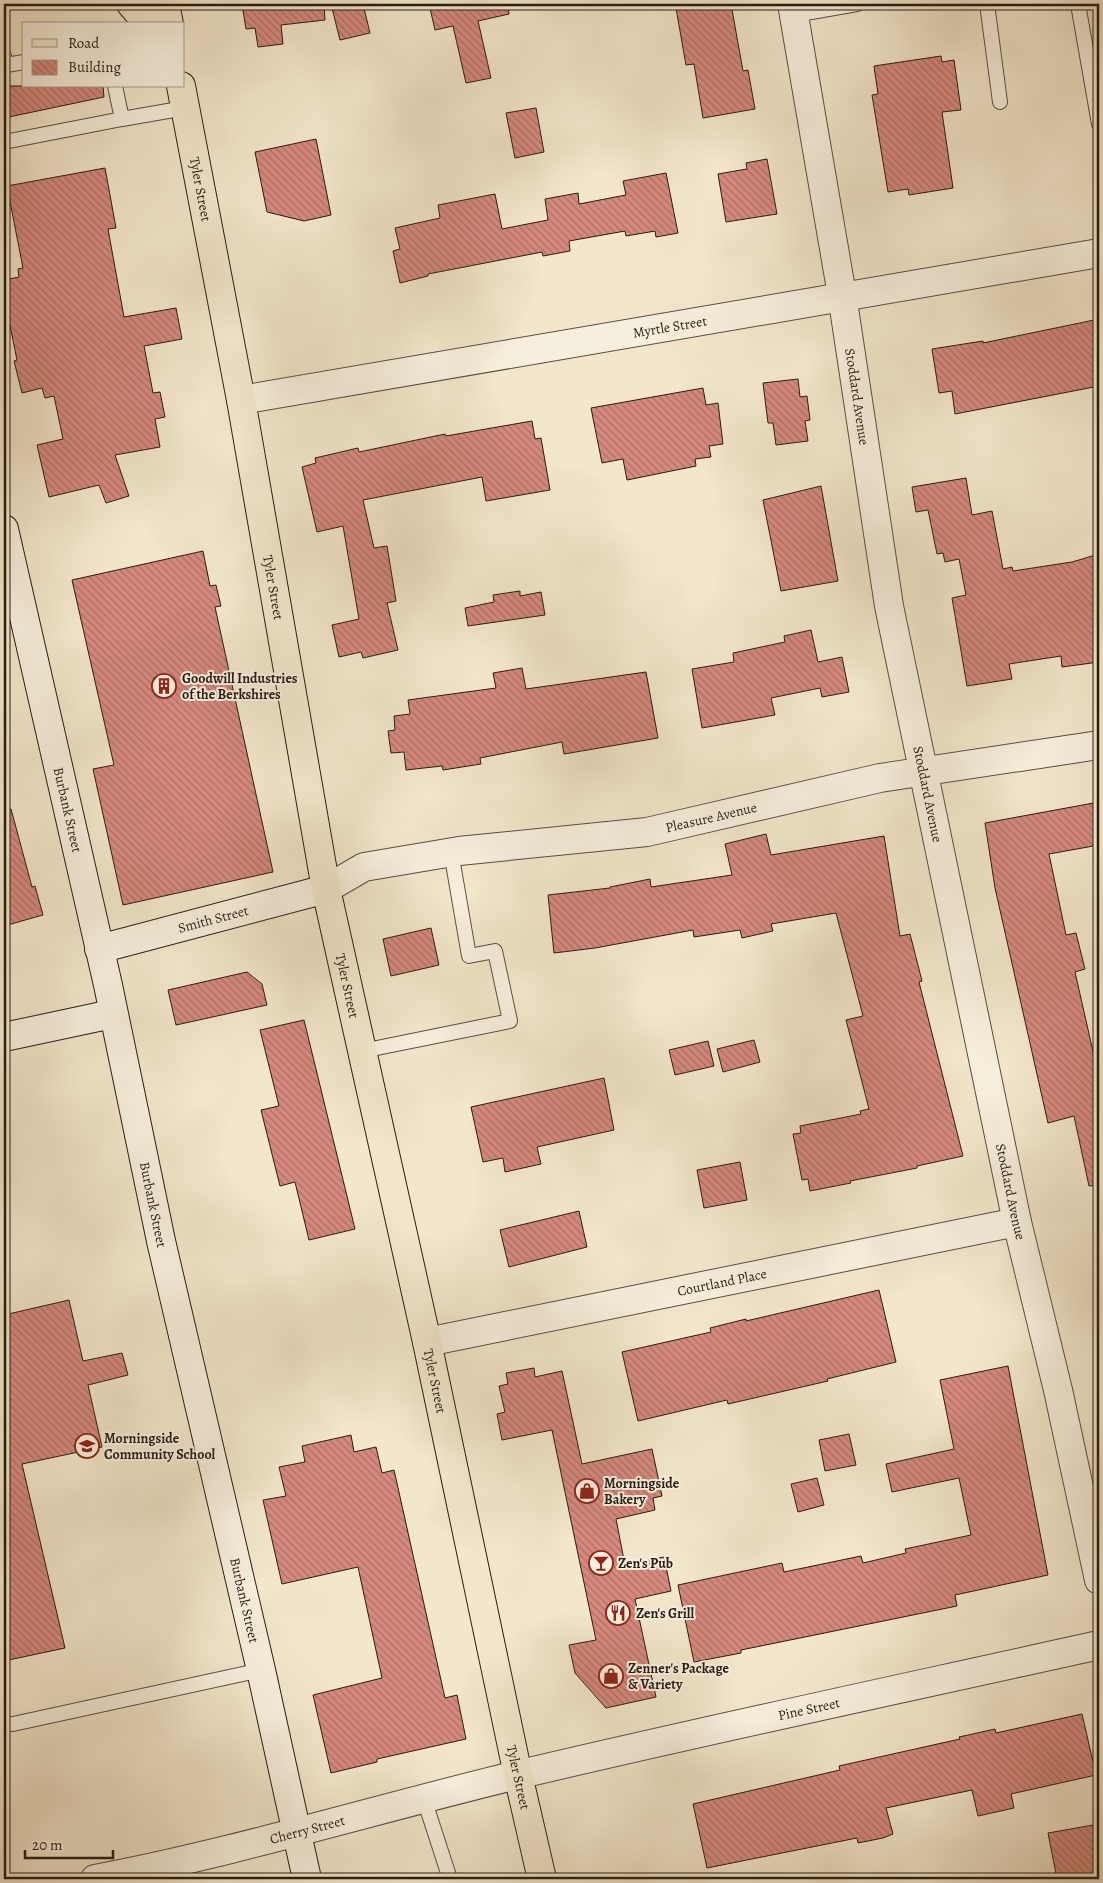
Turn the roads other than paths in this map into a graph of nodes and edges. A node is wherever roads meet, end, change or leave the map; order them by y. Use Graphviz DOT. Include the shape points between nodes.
graph roads {
  1 [pos="132,4"];
  2 [pos="165,4"];
  3 [pos="857,4"];
  4 [pos="987,4"];
  5 [pos="1078,4"];
  6 [pos="793,10"];
  7 [pos="146,22"];
  8 [pos="169,22"];
  9 [pos="4,62"];
  10 [pos="22,62"];
  11 [pos="115,88"];
  12 [pos="182,95"];
  13 [pos="1000,102"];
  14 [pos="122,119"];
  15 [pos="1099,124"];
  16 [pos="4,142"];
  17 [pos="1099,253"];
  18 [pos="842,296"];
  19 [pos="241,400"];
  20 [pos="4,529"];
  21 [pos="1099,745"];
  22 [pos="922,771"];
  23 [pos="451,852"];
  24 [pos="326,889"];
  25 [pos="99,948"];
  26 [pos="112,1014"];
  27 [pos="4,1037"];
  28 [pos="362,1051"];
  29 [pos="1017,1222"];
  30 [pos="427,1342"];
  31 [pos="1099,1580"];
  32 [pos="1099,1645"];
  33 [pos="261,1670"];
  34 [pos="12,1724"];
  35 [pos="518,1775"];
  36 [pos="424,1799"];
  37 [pos="297,1830"];
  38 [pos="95,1879"];
  39 [pos="307,1879"];
  40 [pos="450,1879"];
  41 [pos="542,1879"];
  1 -- 7 [label="main road"];
  2 -- 8 [label="main road"];
  3 -- 6 [label="lane"];
  4 -- 13 [label="lane"];
  5 -- 15 [label="lane"];
  6 -- 18 [label="street, Stoddard Avenue"];
  9 -- 10 [label="lane"];
  11 -- 14 [label="lane"];
  12 -- 14 [label="lane"];
  12 -- 19 [label="main road, Tyler Street"];
  14 -- 16 [label="lane"];
  17 -- 18 [label="street, Myrtle Street"];
  18 -- 19 [label="street, Myrtle Street"];
  18 -- 22 [label="street, Stoddard Avenue" via="889,606"];
  19 -- 24 [label="main road, Tyler Street"];
  20 -- 25 [label="street, Burbank Street"];
  21 -- 22 [label="street, Pleasure Avenue"];
  22 -- 23 [label="street, Pleasure Avenue" via="647,832"];
  22 -- 29 [label="street, Stoddard Avenue"];
  23 -- 24 [label="street, Pleasure Avenue" via="364,867"];
  23 -- 28 [label="lane" via="469,956 494,951 510,1021"];
  24 -- 25 [label="street, Smith Street"];
  24 -- 28 [label="main road, Tyler Street"];
  25 -- 26 [label="street, Burbank Street"];
  26 -- 27 [label="street"];
  26 -- 33 [label="street, Burbank Street"];
  28 -- 30 [label="main road, Tyler Street"];
  29 -- 30 [label="street, Courtland Place"];
  29 -- 31 [label="street, Stoddard Avenue"];
  30 -- 35 [label="main road, Tyler Street"];
  32 -- 35 [label="street, Pine Street"];
  33 -- 34 [label="lane"];
  33 -- 37 [label="street, Burbank Street"];
  35 -- 36 [label="street, Cherry Street"];
  35 -- 41 [label="main road, Tyler Street"];
  36 -- 37 [label="street, Cherry Street"];
  36 -- 40 [label="lane"];
  37 -- 38 [label="street, Cherry Street" via="191,1860"];
  37 -- 39 [label="street, Burbank Street"];
}
